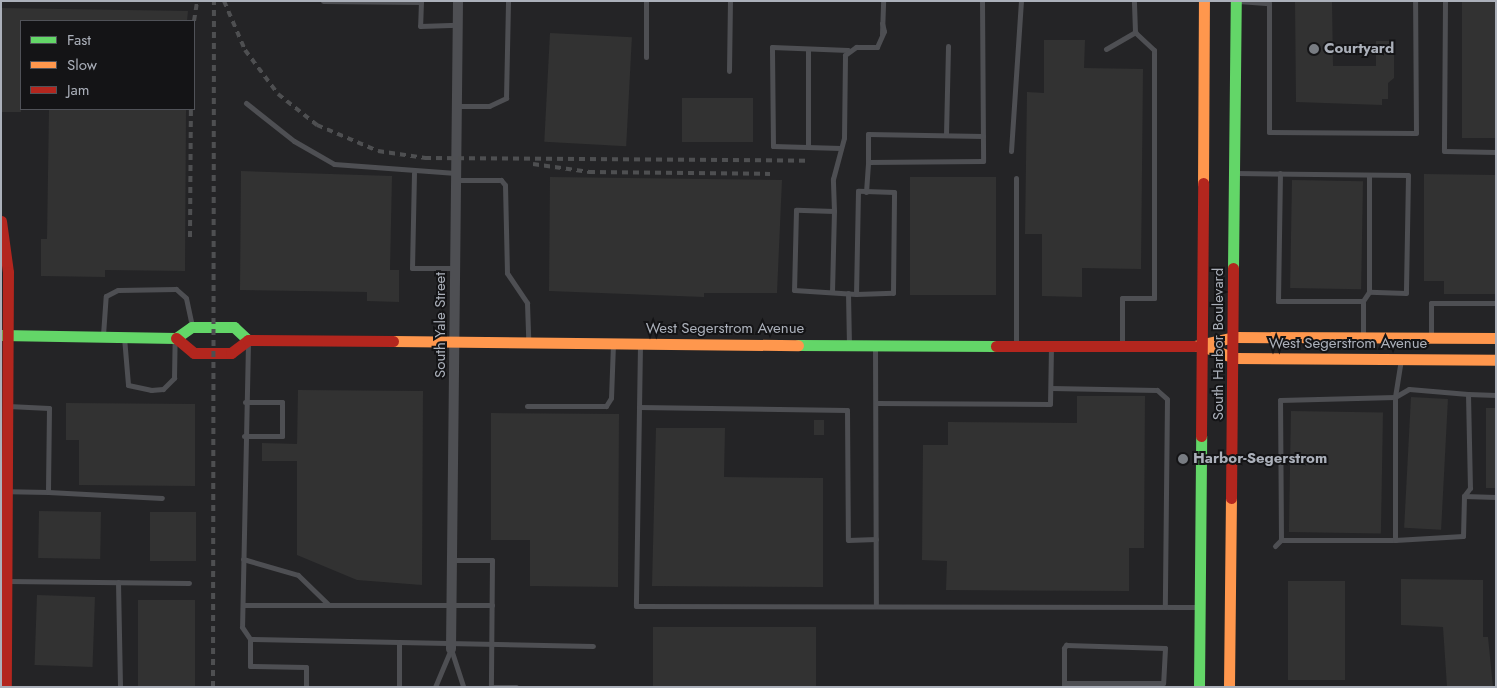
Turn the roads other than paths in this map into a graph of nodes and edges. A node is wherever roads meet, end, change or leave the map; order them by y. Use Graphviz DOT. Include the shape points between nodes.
graph roads {
  1 [pos="323,1"];
  2 [pos="458,1"];
  3 [pos="508,1"];
  4 [pos="646,1"];
  5 [pos="730,1"];
  6 [pos="883,1"];
  7 [pos="982,1"];
  8 [pos="1021,1"];
  9 [pos="1134,1"];
  10 [pos="1204,1"];
  11 [pos="1237,1"];
  12 [pos="1414,1"];
  13 [pos="1445,1"];
  14 [pos="421,2"];
  15 [pos="1269,2"];
  16 [pos="458,25"];
  17 [pos="1135,32"];
  18 [pos="948,46"];
  19 [pos="808,49"];
  20 [pos="1106,49"];
  21 [pos="848,50"];
  22 [pos="646,57"];
  23 [pos="729,72"];
  24 [pos="246,103"];
  25 [pos="457,106"];
  26 [pos="946,136"];
  27 [pos="983,136"];
  28 [pos="808,147"];
  29 [pos="841,148"];
  30 [pos="1011,151"];
  31 [pos="1496,152"];
  32 [pos="868,162"];
  33 [pos="414,173"];
  34 [pos="1236,173"];
  35 [pos="1280,174"];
  36 [pos="1369,175"];
  37 [pos="457,177"];
  38 [pos="1016,178"];
  39 [pos="866,192"];
  40 [pos="834,211"];
  41 [pos="1,221"];
  42 [pos="456,268"];
  43 [pos="832,292"];
  44 [pos="1369,292"];
  45 [pos="848,293"];
  46 [pos="856,294"];
  47 [pos="1363,301"];
  48 [pos="1496,303"];
  49 [pos="192,327"];
  50 [pos="5,335"];
  51 [pos="103,337"];
  52 [pos="124,337"];
  53 [pos="1235,337"];
  54 [pos="1363,337"];
  55 [pos="176,338"];
  56 [pos="1431,338"];
  57 [pos="1496,338"];
  58 [pos="248,340"];
  59 [pos="456,342"];
  60 [pos="528,342"];
  61 [pos="613,343"];
  62 [pos="640,343"];
  63 [pos="849,344"];
  64 [pos="875,345"];
  65 [pos="1016,346"];
  66 [pos="1051,346"];
  67 [pos="1122,346"];
  68 [pos="1202,346"];
  69 [pos="1235,358"];
  70 [pos="1401,360"];
  71 [pos="1496,360"];
  72 [pos="1051,388"];
  73 [pos="1468,394"];
  74 [pos="1496,395"];
  75 [pos="1395,397"];
  76 [pos="245,402"];
  77 [pos="876,403"];
  78 [pos="8,406"];
  79 [pos="527,406"];
  80 [pos="639,407"];
  81 [pos="244,436"];
  82 [pos="7,491"];
  83 [pos="48,492"];
  84 [pos="1464,496"];
  85 [pos="1496,497"];
  86 [pos="162,498"];
  87 [pos="4,522"];
  88 [pos="876,539"];
  89 [pos="1281,540"];
  90 [pos="1395,540"];
  91 [pos="1275,546"];
  92 [pos="243,558"];
  93 [pos="452,560"];
  94 [pos="4,581"];
  95 [pos="118,582"];
  96 [pos="189,583"];
  97 [pos="4,605"];
  98 [pos="242,605"];
  99 [pos="329,605"];
  100 [pos="451,605"];
  101 [pos="492,605"];
  102 [pos="876,606"];
  103 [pos="1165,607"];
  104 [pos="1199,607"];
  105 [pos="250,639"];
  106 [pos="400,642"];
  107 [pos="491,644"];
  108 [pos="451,646"];
  109 [pos="593,646"];
  110 [pos="1064,685"];
  111 [pos="6,687"];
  112 [pos="120,687"];
  113 [pos="306,687"];
  114 [pos="399,687"];
  115 [pos="435,687"];
  116 [pos="463,687"];
  117 [pos="516,687"];
  118 [pos="1199,687"];
  119 [pos="1229,687"];
  1 -- 14 [label="lane"];
  2 -- 16 [label="street, South Yale Street"];
  3 -- 25 [label="lane" via="506,98 489,106"];
  4 -- 22 [label="lane"];
  5 -- 23 [label="lane"];
  6 -- 21 [label="lane" via="882,34 877,48"];
  7 -- 27 [label="lane"];
  8 -- 30 [label="lane"];
  9 -- 17 [label="lane"];
  10 -- 68 [label="main road, South Harbor Boulevard"];
  11 -- 15 [label="lane"];
  11 -- 34 [label="main road, South Harbor Boulevard"];
  12 -- 15 [label="lane" via="1416,134 1269,132"];
  13 -- 31 [label="lane" via="1444,151"];
  14 -- 16 [label="lane" via="420,26"];
  16 -- 25 [label="street, South Yale Street"];
  17 -- 20 [label="lane"];
  17 -- 67 [label="lane" via="1154,50 1154,298 1122,298"];
  18 -- 26 [label="lane"];
  19 -- 21 [label="lane"];
  19 -- 28 [label="lane"];
  19 -- 28 [label="lane" via="772,47 773,146"];
  21 -- 29 [label="lane"];
  24 -- 33 [label="lane" via="294,141 334,164"];
  25 -- 37 [label="street, South Yale Street"];
  26 -- 27 [label="lane"];
  26 -- 32 [label="lane" via="868,134"];
  27 -- 32 [label="lane" via="983,161"];
  28 -- 29 [label="lane"];
  29 -- 40 [label="lane" via="833,179"];
  32 -- 39 [label="lane"];
  33 -- 37 [label="lane"];
  33 -- 42 [label="lane" via="412,268"];
  34 -- 35 [label="lane"];
  34 -- 53 [label="main road, South Harbor Boulevard"];
  35 -- 36 [label="lane"];
  35 -- 47 [label="lane" via="1278,301"];
  36 -- 44 [label="lane"];
  36 -- 44 [label="lane" via="1408,175 1406,293"];
  37 -- 42 [label="street, South Yale Street"];
  37 -- 60 [label="lane" via="501,180 505,185 506,273 527,303"];
  38 -- 65 [label="lane"];
  39 -- 46 [label="lane" via="858,191"];
  39 -- 46 [label="lane" via="894,192 893,293"];
  40 -- 43 [label="lane"];
  40 -- 43 [label="lane" via="796,210 794,290"];
  41 -- 50 [label="main road" via="8,272"];
  42 -- 59 [label="street, South Yale Street"];
  43 -- 45 [label="lane"];
  44 -- 47 [label="lane"];
  45 -- 46 [label="lane"];
  45 -- 63 [label="lane"];
  47 -- 54 [label="lane"];
  48 -- 56 [label="lane" via="1431,303"];
  49 -- 51 [label="lane" via="186,298 176,289 118,290 106,296"];
  49 -- 55 [label="main road"];
  49 -- 58 [label="main road" via="234,327"];
  50 -- 51 [label="main road"];
  50 -- 78 [label="main road"];
  51 -- 52 [label="main road"];
  52 -- 55 [label="main road"];
  52 -- 55 [label="lane" via="128,386 151,390 163,389 174,378"];
  53 -- 54 [label="main road, West Segerstrom Avenue"];
  53 -- 68 [label="main road, West Segerstrom Avenue"];
  53 -- 69 [label="main road, South Harbor Boulevard"];
  54 -- 56 [label="main road, West Segerstrom Avenue"];
  55 -- 58 [label="main road" via="194,353 231,353"];
  56 -- 57 [label="main road, West Segerstrom Avenue"];
  58 -- 59 [label="main road, West Segerstrom Avenue"];
  58 -- 76 [label="lane"];
  59 -- 60 [label="main road, West Segerstrom Avenue"];
  59 -- 93 [label="street, South Yale Street"];
  60 -- 61 [label="main road, West Segerstrom Avenue"];
  61 -- 62 [label="main road, West Segerstrom Avenue"];
  61 -- 79 [label="lane" via="611,398 606,406"];
  62 -- 63 [label="main road, West Segerstrom Avenue"];
  62 -- 80 [label="lane"];
  63 -- 64 [label="main road, West Segerstrom Avenue"];
  64 -- 65 [label="main road, West Segerstrom Avenue"];
  64 -- 77 [label="lane"];
  65 -- 66 [label="main road, West Segerstrom Avenue"];
  66 -- 67 [label="main road, West Segerstrom Avenue"];
  66 -- 72 [label="lane"];
  67 -- 68 [label="main road, West Segerstrom Avenue"];
  68 -- 69 [label="main road, West Segerstrom Avenue"];
  68 -- 104 [label="main road, South Harbor Boulevard"];
  69 -- 70 [label="main road, West Segerstrom Avenue"];
  69 -- 119 [label="main road, South Harbor Boulevard"];
  70 -- 71 [label="main road, West Segerstrom Avenue"];
  70 -- 75 [label="lane"];
  72 -- 77 [label="lane" via="1050,404"];
  72 -- 103 [label="lane" via="1157,390 1167,399"];
  73 -- 74 [label="lane"];
  73 -- 75 [label="lane" via="1409,389"];
  73 -- 84 [label="lane" via="1470,488"];
  75 -- 89 [label="lane" via="1280,400"];
  75 -- 90 [label="lane"];
  76 -- 81 [label="lane"];
  76 -- 81 [label="lane" via="282,402 282,436"];
  77 -- 88 [label="lane"];
  78 -- 82 [label="main road"];
  78 -- 83 [label="lane" via="49,408"];
  80 -- 88 [label="lane" via="847,410 848,540"];
  80 -- 102 [label="lane" via="636,606"];
  81 -- 92 [label="lane"];
  82 -- 83 [label="lane"];
  82 -- 87 [label="main road"];
  83 -- 86 [label="lane"];
  84 -- 85 [label="lane"];
  84 -- 90 [label="lane" via="1463,536"];
  87 -- 94 [label="main road"];
  88 -- 102 [label="lane"];
  89 -- 90 [label="lane"];
  89 -- 91 [label="lane"];
  92 -- 98 [label="lane"];
  92 -- 99 [label="lane" via="298,576"];
  93 -- 100 [label="street, South Yale Street"];
  93 -- 101 [label="lane" via="492,560"];
  94 -- 95 [label="lane"];
  94 -- 97 [label="main road"];
  95 -- 96 [label="lane"];
  95 -- 112 [label="lane"];
  97 -- 111 [label="main road"];
  98 -- 99 [label="lane"];
  98 -- 105 [label="lane" via="242,627"];
  99 -- 100 [label="lane"];
  100 -- 101 [label="lane"];
  100 -- 108 [label="street, South Yale Street"];
  101 -- 107 [label="lane"];
  102 -- 103 [label="lane"];
  103 -- 104 [label="lane"];
  104 -- 118 [label="main road, South Harbor Boulevard"];
  105 -- 106 [label="lane"];
  105 -- 113 [label="lane" via="250,666 306,666"];
  106 -- 108 [label="lane"];
  106 -- 114 [label="lane"];
  107 -- 108 [label="lane"];
  107 -- 109 [label="lane"];
  107 -- 117 [label="lane" via="491,687"];
  108 -- 115 [label="lane"];
  108 -- 116 [label="lane"];
  110 -- 110 [label="lane" via="1066,645 1165,648 1162,683"];
}
